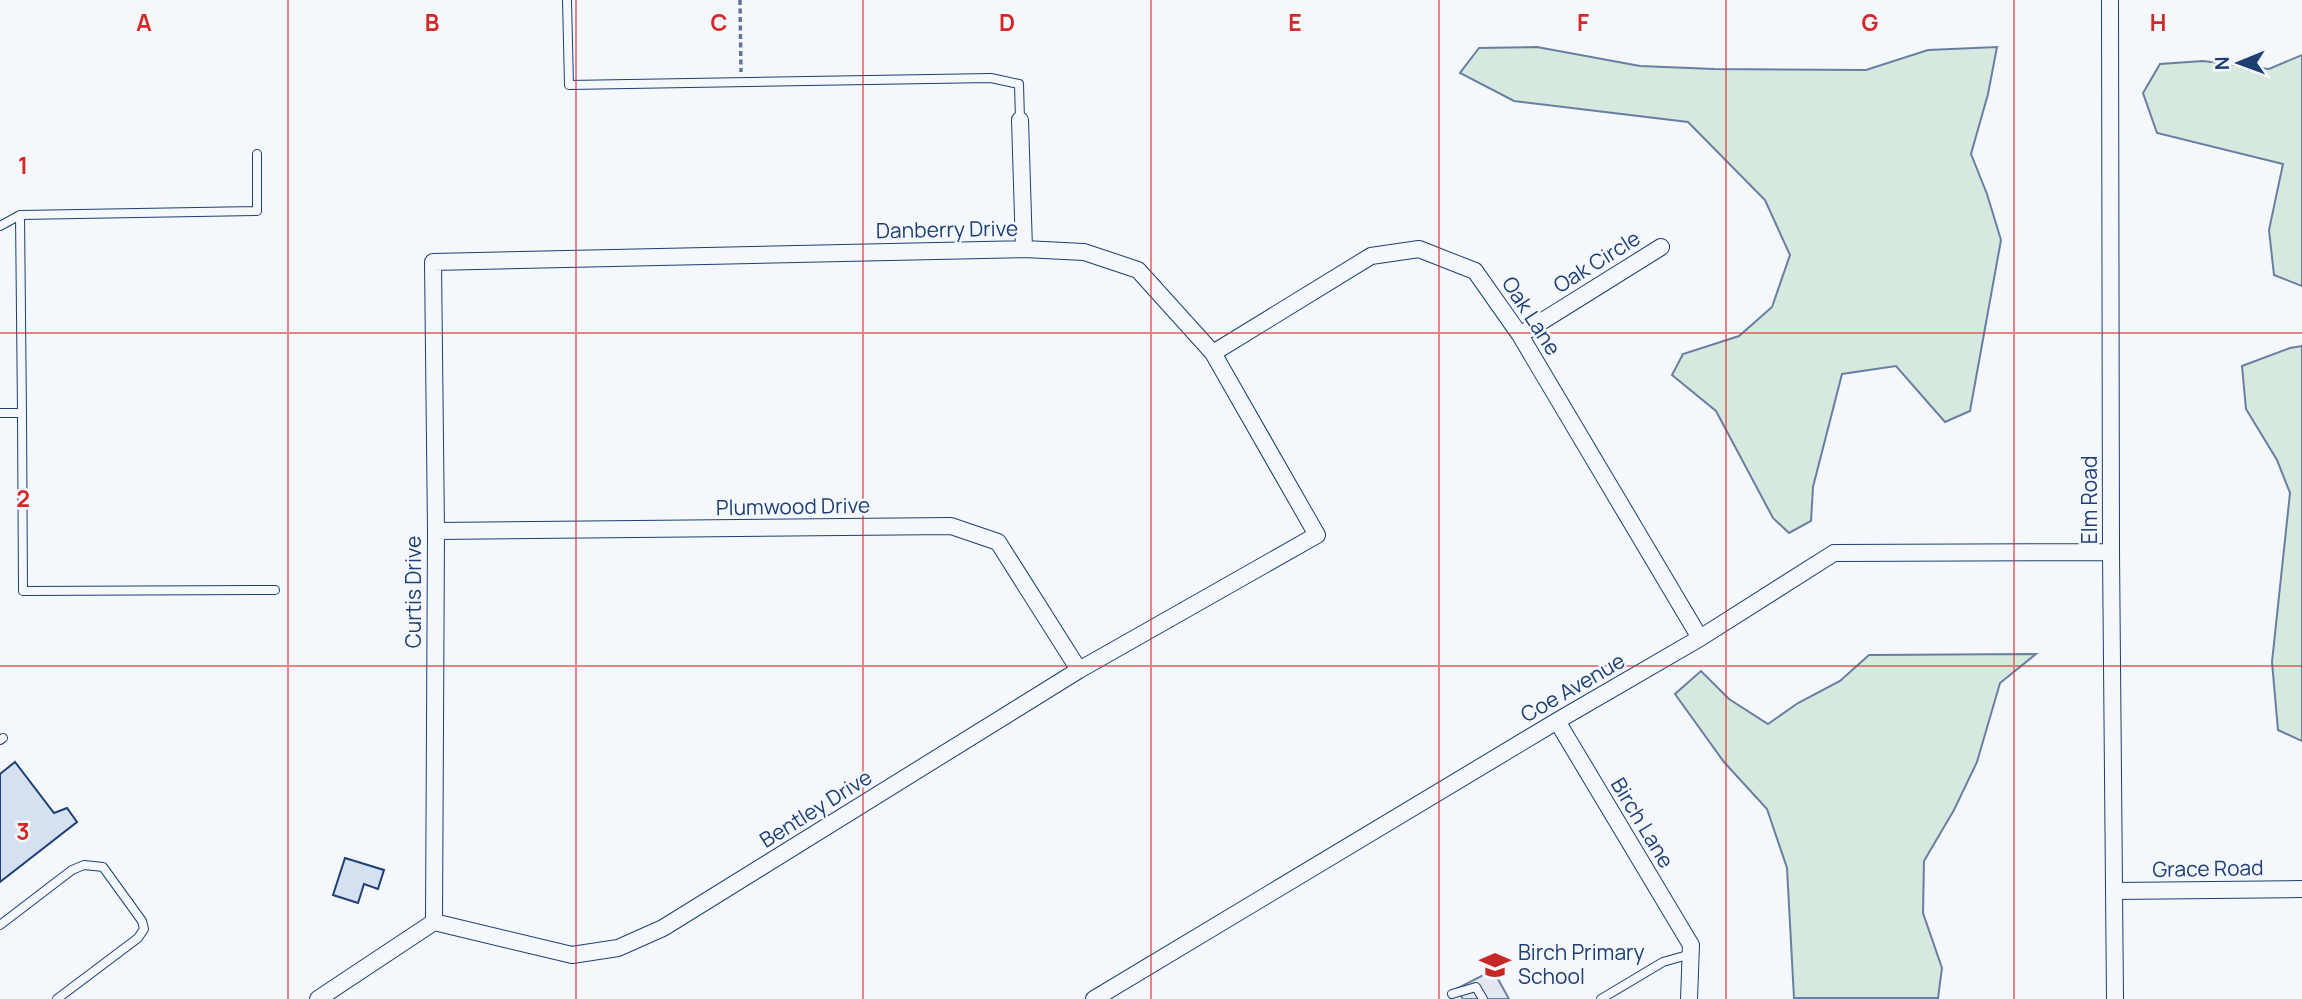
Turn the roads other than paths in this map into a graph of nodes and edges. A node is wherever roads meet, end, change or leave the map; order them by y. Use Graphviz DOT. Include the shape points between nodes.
graph roads {
  1 [pos="567,0"];
  2 [pos="2110,0"];
  3 [pos="1020,120"];
  4 [pos="257,154"];
  5 [pos="20,215"];
  6 [pos="0,226"];
  7 [pos="1661,247"];
  8 [pos="1024,249"];
  9 [pos="433,262"];
  10 [pos="1520,335"];
  11 [pos="1213,353"];
  12 [pos="0,413"];
  13 [pos="22,413"];
  14 [pos="436,531"];
  15 [pos="1317,535"];
  16 [pos="2111,552"];
  17 [pos="275,590"];
  18 [pos="1700,638"];
  19 [pos="1079,670"];
  20 [pos="1557,721"];
  21 [pos="2302,889"];
  22 [pos="2114,891"];
  23 [pos="434,922"];
  24 [pos="0,925"];
  25 [pos="1691,950"];
  26 [pos="1452,995"];
  27 [pos="57,999"];
  28 [pos="318,999"];
  29 [pos="1094,999"];
  30 [pos="1483,999"];
  31 [pos="1601,999"];
  32 [pos="1689,999"];
  33 [pos="2115,999"];
  1 -- 3 [label="lane" via="569,85 991,78 1018,84"];
  2 -- 16 [label="street, Elm Road"];
  3 -- 8 [label="street"];
  4 -- 5 [label="lane" via="257,211"];
  5 -- 6 [label="lane"];
  5 -- 13 [label="lane"];
  7 -- 10 [label="street, Oak Circle"];
  8 -- 9 [label="street, Danberry Drive"];
  8 -- 11 [label="street, Danberry Drive" via="1084,253 1138,270"];
  9 -- 14 [label="street, Curtis Drive"];
  10 -- 11 [label="street, Oak Lane" via="1475,271 1419,249 1371,256"];
  10 -- 18 [label="street, Oak Lane"];
  11 -- 15 [label="street, Danberry Drive"];
  12 -- 13 [label="lane"];
  13 -- 17 [label="lane" via="23,591"];
  14 -- 19 [label="street, Plumwood Drive" via="951,526 998,542"];
  14 -- 23 [label="street, Curtis Drive"];
  15 -- 19 [label="street, Bentley Drive"];
  16 -- 18 [label="street, Coe Avenue" via="1834,553"];
  16 -- 22 [label="street, Elm Road"];
  18 -- 20 [label="street, Coe Avenue"];
  19 -- 23 [label="street, Bentley Drive" via="663,928 618,948 572,955"];
  20 -- 25 [label="street, Birch Lane"];
  20 -- 29 [label="street, Coe Avenue"];
  21 -- 22 [label="street, Grace Road"];
  22 -- 33 [label="street, Elm Road"];
  23 -- 28 [label="street"];
  24 -- 27 [label="lane" via="72,870 84,865 103,867 144,929"];
  25 -- 31 [label="lane"];
  25 -- 32 [label="street"];
  26 -- 30 [label="lane" via="1476,987"];
}
